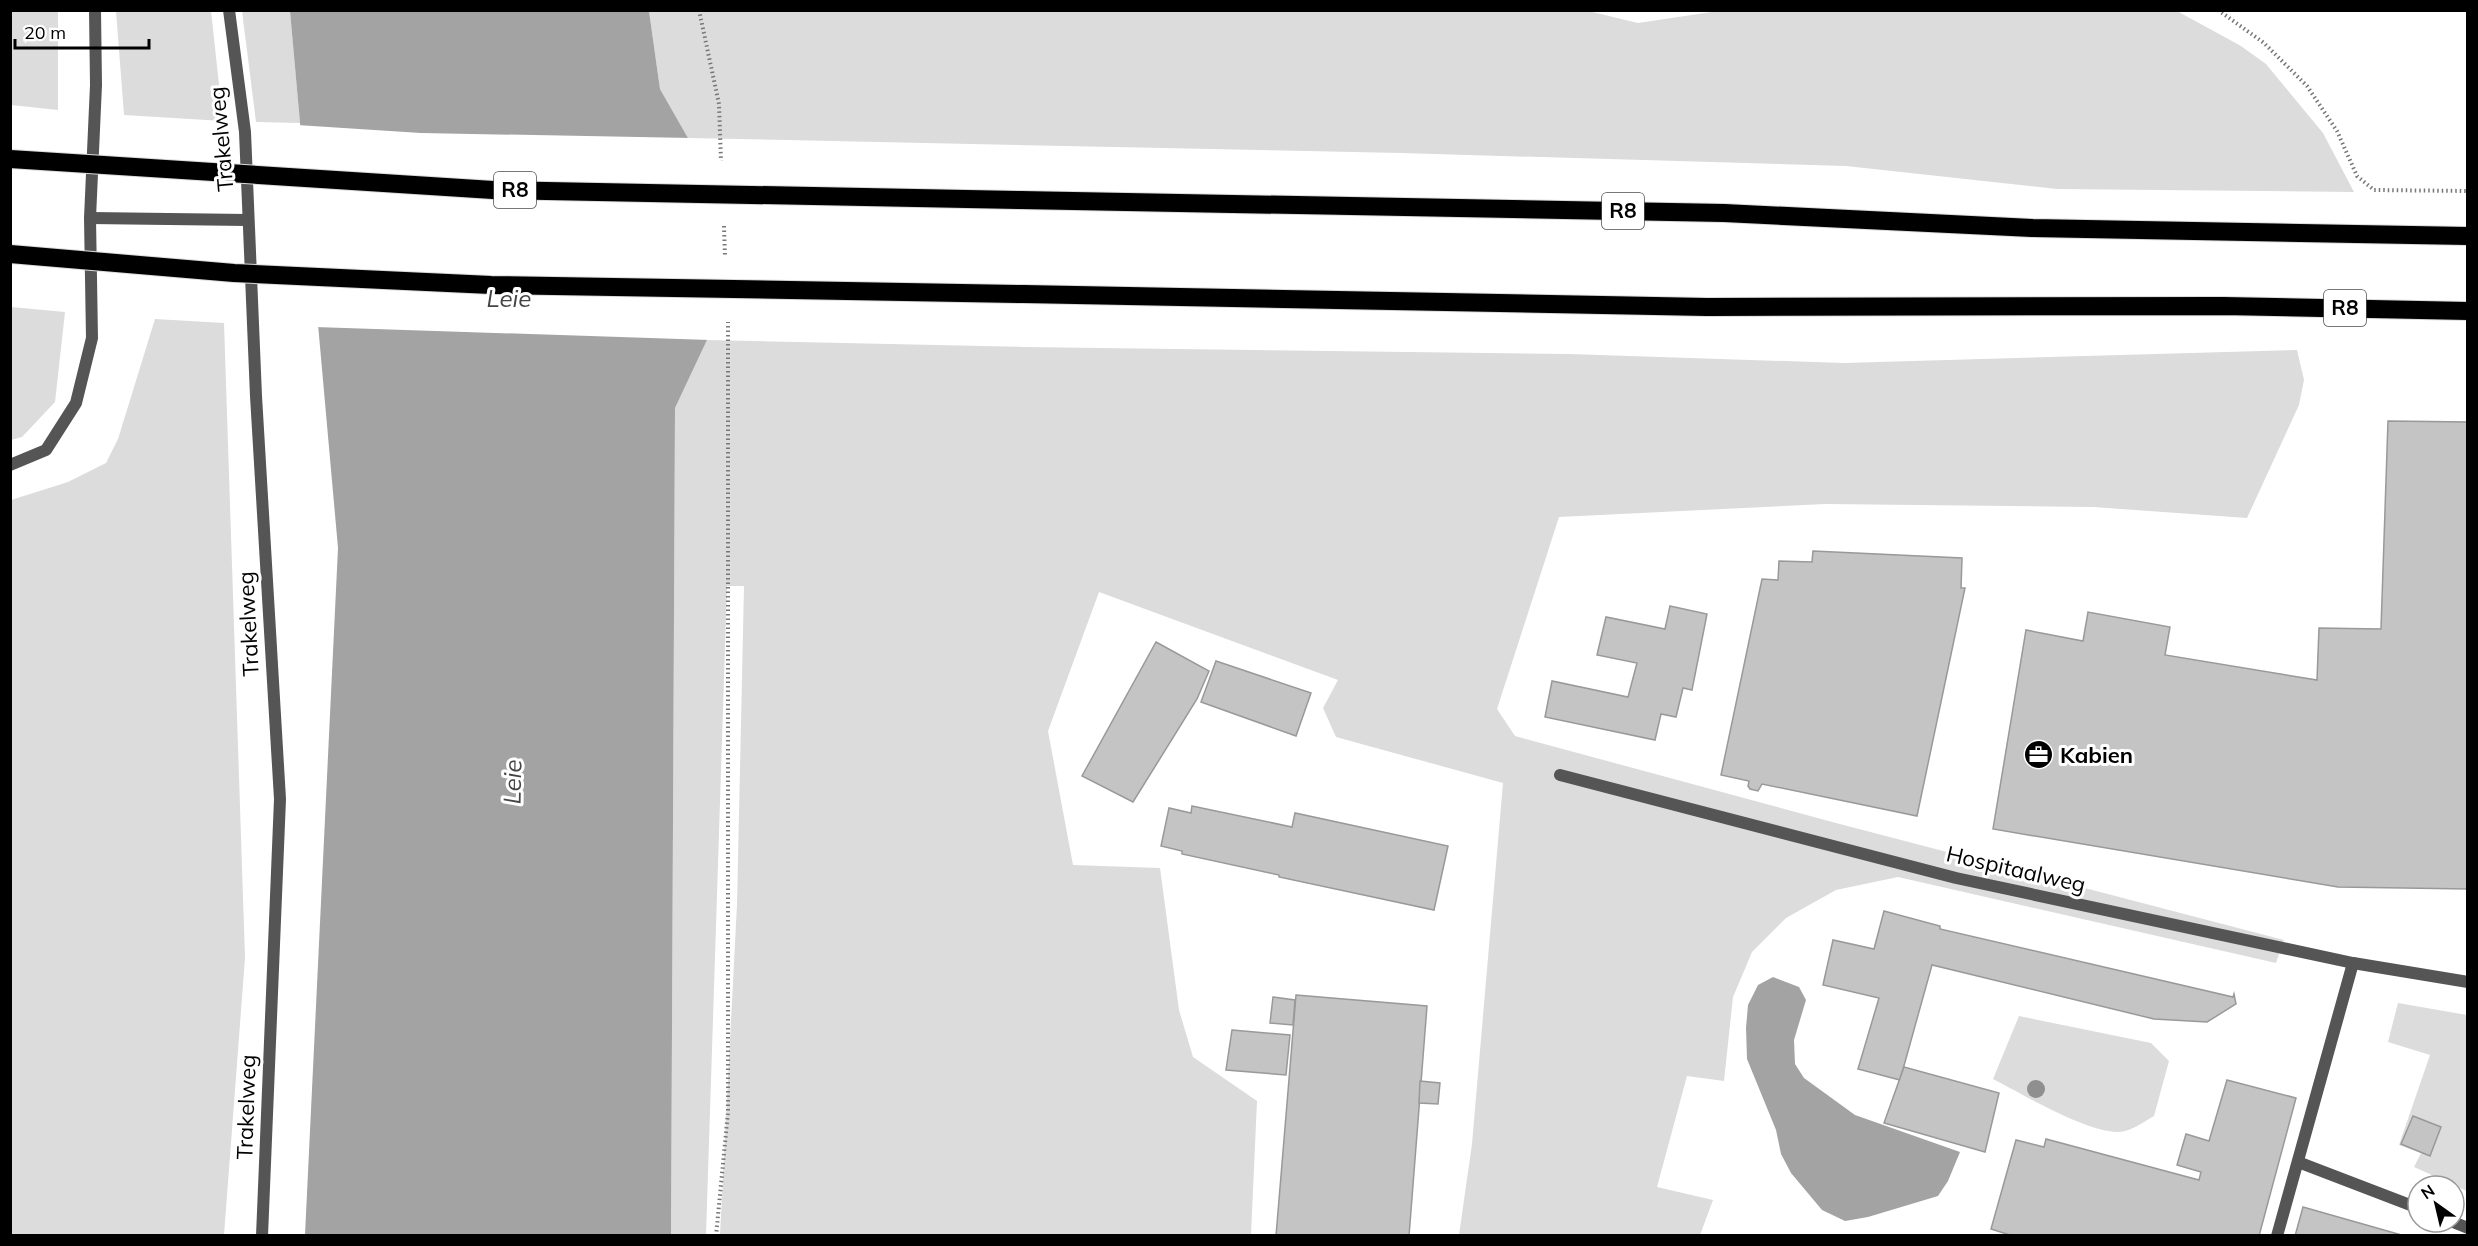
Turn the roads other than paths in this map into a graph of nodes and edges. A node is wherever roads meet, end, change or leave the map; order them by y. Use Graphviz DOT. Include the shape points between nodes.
graph roads {
  1 [pos="95,10"];
  2 [pos="229,10"];
  3 [pos="10,159"];
  4 [pos="90,218"];
  5 [pos="247,220"];
  6 [pos="2468,236"];
  7 [pos="10,254"];
  8 [pos="2468,311"];
  9 [pos="10,465"];
  10 [pos="1560,775"];
  11 [pos="2353,963"];
  12 [pos="2468,982"];
  13 [pos="2298,1162"];
  14 [pos="2406,1203"];
  15 [pos="262,1236"];
  16 [pos="2277,1236"];
  1 -- 4 [label="street"];
  2 -- 5 [label="street, Trakelweg" via="245,132"];
  3 -- 6 [label="highway, R8, bridge" via="494,190 1724,213 2032,228"];
  4 -- 5 [label="street"];
  4 -- 9 [label="street" via="92,338 76,403 46,450"];
  5 -- 15 [label="street, Trakelweg" via="280,799"];
  7 -- 8 [label="highway, R8, bridge" via="234,273 491,285 1707,307 2223,306"];
  10 -- 11 [label="street, Hospitaalweg" via="1956,878"];
  11 -- 12 [label="street, Hospitaalweg"];
  11 -- 13 [label="street"];
  13 -- 14 [label="street"];
  13 -- 16 [label="street"];
}
